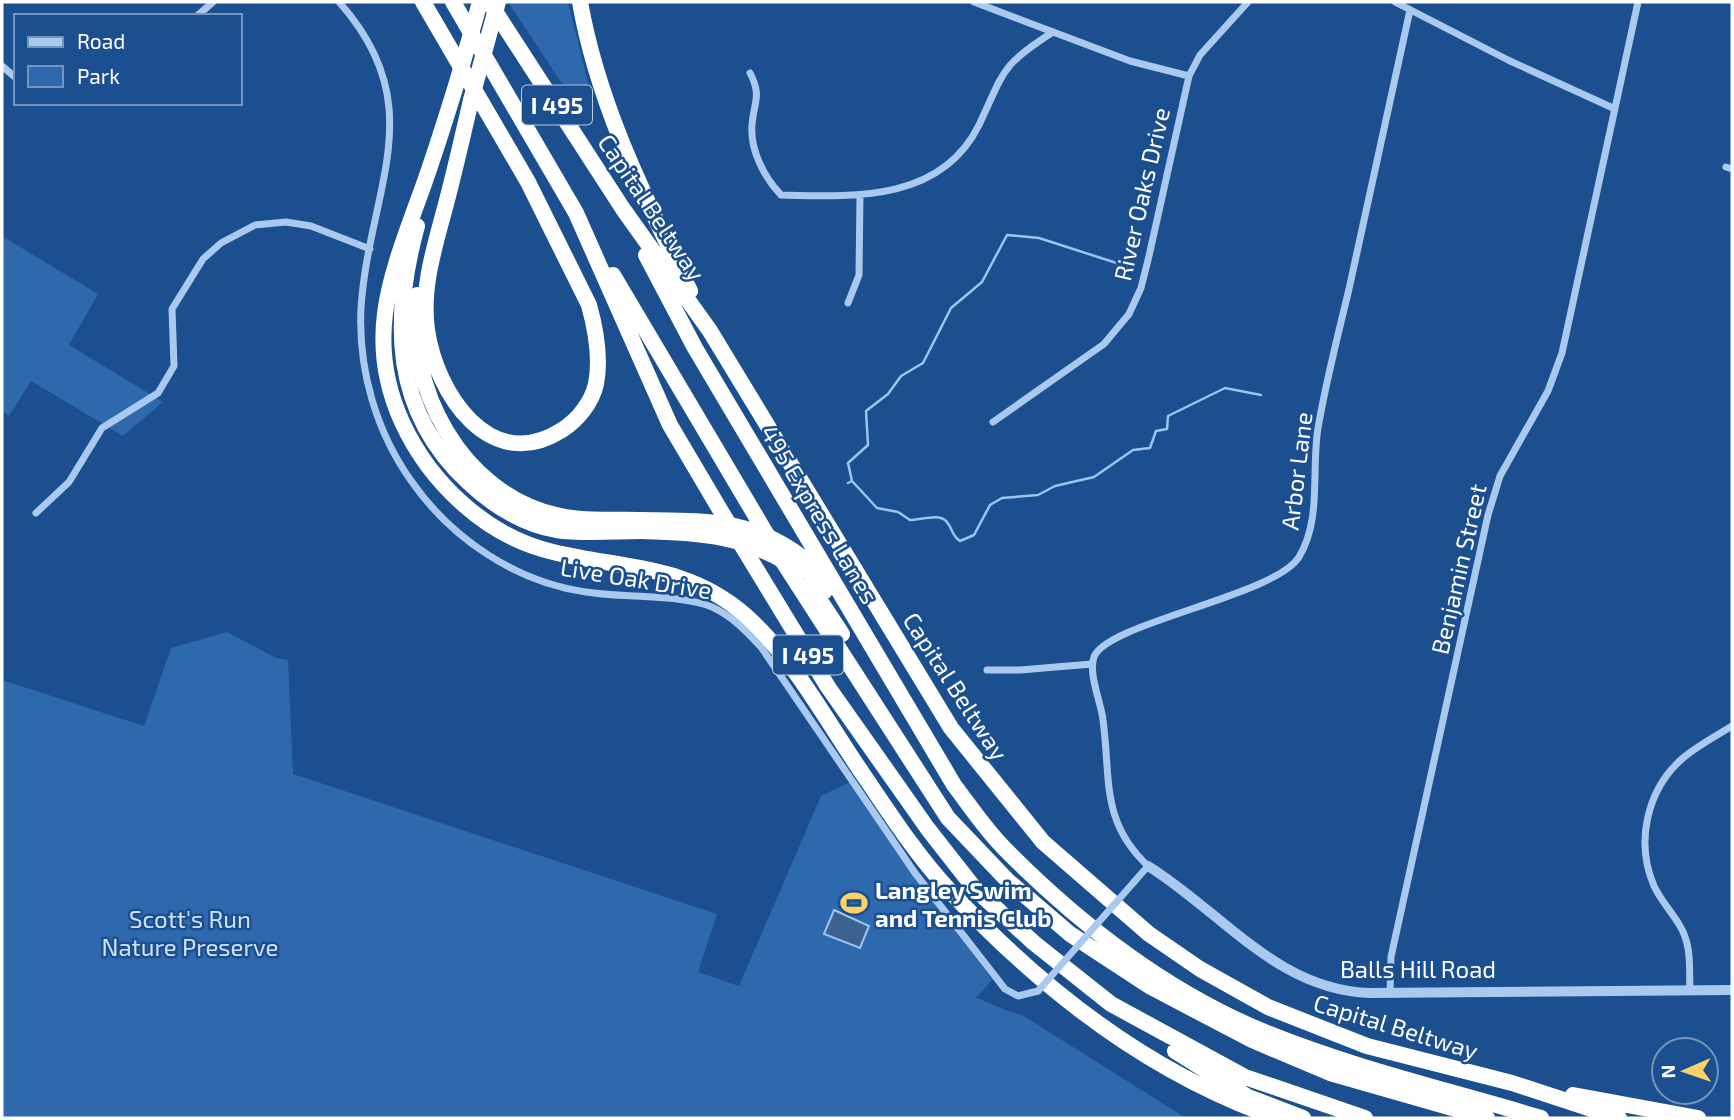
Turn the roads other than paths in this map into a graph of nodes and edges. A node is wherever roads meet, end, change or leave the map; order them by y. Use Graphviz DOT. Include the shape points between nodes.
graph roads {
  1 [pos="214,2"];
  2 [pos="339,2"];
  3 [pos="423,2"];
  4 [pos="453,2"];
  5 [pos="480,2"];
  6 [pos="489,2"];
  7 [pos="498,2"];
  8 [pos="580,2"];
  9 [pos="974,2"];
  10 [pos="1248,2"];
  11 [pos="1395,2"];
  12 [pos="1638,2"];
  13 [pos="1410,10"];
  14 [pos="199,14"];
  15 [pos="1053,32"];
  16 [pos="750,73"];
  17 [pos="1189,76"];
  18 [pos="458,79"];
  19 [pos="471,100"];
  20 [pos="1613,108"];
  21 [pos="860,196"];
  22 [pos="623,209"];
  23 [pos="576,213"];
  24 [pos="370,249"];
  25 [pos="848,303"];
  26 [pos="710,331"];
  27 [pos="993,422"];
  28 [pos="36,513"];
  29 [pos="642,526"];
  30 [pos="780,557"];
  31 [pos="802,565"];
  32 [pos="1092,664"];
  33 [pos="987,670"];
  34 [pos="1732,726"];
  35 [pos="954,785"];
  36 [pos="948,818"];
  37 [pos="1148,866"];
  38 [pos="1690,989"];
  39 [pos="1732,990"];
  40 [pos="1390,993"];
  41 [pos="1111,1004"];
  42 [pos="1512,1083"];
  43 [pos="1277,1118"];
  44 [pos="1303,1118"];
  45 [pos="1365,1118"];
  46 [pos="1487,1118"];
  47 [pos="1541,1118"];
  48 [pos="1619,1118"];
  49 [pos="1698,1118"];
  1 -- 14 [label="street"];
  2 -- 24 [label="street, Live Oak Drive" via="371,44 388,90 390,132"];
  3 -- 19 [label="highway" via="528,182 592,316 598,356 596,385 587,406 572,424 537,441 505,441 470,422 441,379 427,330 427,280"];
  4 -- 23 [label="highway, I 495"];
  5 -- 18 [label="highway, bridge"];
  6 -- 22 [label="highway, Capital Beltway / I 495"];
  7 -- 19 [label="highway, bridge"];
  8 -- 26 [label="highway" via="614,125"];
  9 -- 15 [label="street"];
  10 -- 17 [label="street, River Oaks Drive" via="1200,55"];
  11 -- 13 [label="street"];
  12 -- 20 [label="street, Benjamin Street"];
  13 -- 20 [label="street"];
  13 -- 32 [label="street, Arbor Lane" via="1318,426 1312,525 1305,546 1295,562 1273,578 1110,642 1094,655"];
  15 -- 17 [label="street" via="1130,61"];
  15 -- 21 [label="street" via="1009,63 978,126 946,165 905,187"];
  16 -- 21 [label="street" via="758,98 753,142 769,182 781,195"];
  17 -- 27 [label="street, River Oaks Drive" via="1146,267 1129,314 1104,344"];
  18 -- 29 [label="highway" via="403,287 403,363 415,406 429,438 450,466 503,509 556,530"];
  18 -- 43 [label="highway" via="401,244 384,310 384,356 395,406 439,480 471,512 520,541 556,553 650,568 697,582 748,617 783,658 946,887 1039,978 1134,1049 1191,1082"];
  19 -- 29 [label="highway" via="420,278 416,340 421,379 439,421 466,459 498,487 555,515"];
  20 -- 40 [label="street, Benjamin Street" via="1558,365 1504,467 1488,515 1391,957"];
  21 -- 25 [label="street" via="859,275"];
  22 -- 26 [label="highway, Capital Beltway / I 495"];
  22 -- 35 [label="highway, 495 Express Lanes" via="695,348"];
  23 -- 30 [label="highway"];
  23 -- 41 [label="highway, I 495" via="670,425 828,687 975,889"];
  24 -- 28 [label="street" via="311,226 286,222 255,225 221,243 203,259 172,309 174,366 158,393 102,428 69,482"];
  24 -- 37 [label="street, Live Oak Drive, bridge" via="361,322 371,399 396,458 427,502 480,549 536,579 587,593 709,606 739,625 761,647 915,873 1005,989 1018,996 1038,991"];
  26 -- 42 [label="highway, Capital Beltway / I 495" via="951,728 1016,812 1068,866 1174,951 1268,1007 1367,1046"];
  29 -- 30 [label="highway, bridge" via="730,537"];
  29 -- 31 [label="highway, bridge" via="733,523 783,543"];
  30 -- 31 [label="highway, bridge"];
  30 -- 36 [label="highway"];
  31 -- 35 [label="highway" via="832,601 901,716"];
  31 -- 36 [label="highway"];
  32 -- 33 [label="street"];
  32 -- 37 [label="street, Balls Hill Road" via="1103,718 1109,798 1121,833"];
  34 -- 38 [label="street" via="1670,771 1654,796 1646,827 1651,879 1686,938"];
  35 -- 47 [label="highway, 495 Express Lanes" via="1002,846 1115,945 1160,977 1260,1030 1314,1051"];
  36 -- 46 [label="highway" via="1007,880 1070,934 1151,987 1252,1040 1330,1073"];
  37 -- 40 [label="street, Balls Hill Road" via="1301,978 1334,990"];
  38 -- 39 [label="street, Balls Hill Road"];
  38 -- 40 [label="street, Balls Hill Road"];
  41 -- 44 [label="highway" via="1248,1097"];
  41 -- 45 [label="highway, I 495" via="1245,1077"];
  42 -- 48 [label="highway, Capital Beltway / I 495"];
  42 -- 49 [label="highway"];
}
